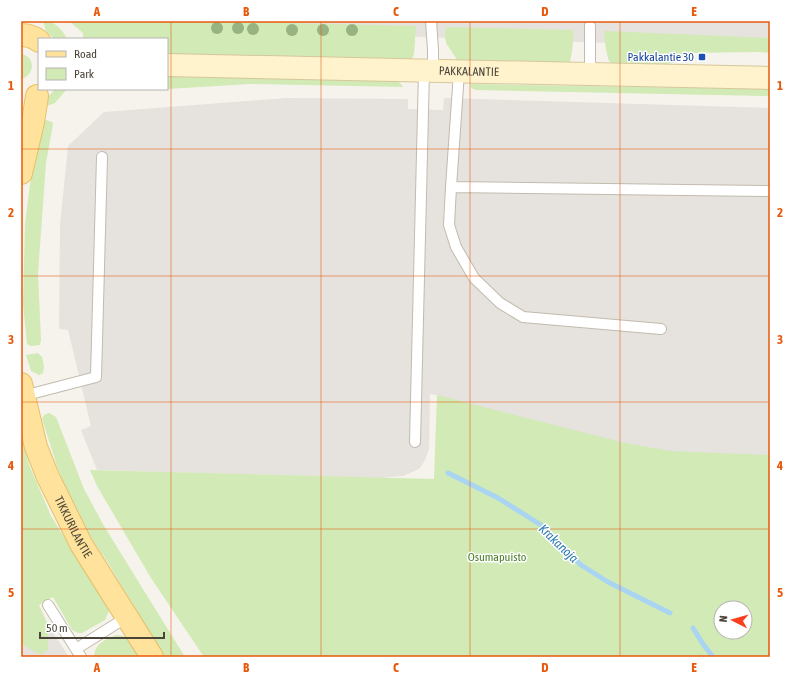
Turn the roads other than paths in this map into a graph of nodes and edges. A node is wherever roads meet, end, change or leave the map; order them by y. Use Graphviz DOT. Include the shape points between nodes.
graph roads {
  1 [pos="431,21"];
  2 [pos="590,26"];
  3 [pos="168,65"];
  4 [pos="428,71"];
  5 [pos="459,72"];
  6 [pos="590,75"];
  7 [pos="770,78"];
  8 [pos="34,95"];
  9 [pos="102,157"];
  10 [pos="21,173"];
  11 [pos="451,187"];
  12 [pos="770,191"];
  13 [pos="661,329"];
  14 [pos="22,392"];
  15 [pos="415,442"];
  16 [pos="48,605"];
  17 [pos="127,617"];
  18 [pos="78,653"];
  19 [pos="152,657"];
  1 -- 4 [label="lane" via="433,50"];
  2 -- 6 [label="lane"];
  3 -- 4 [label="main road, PAKKALANTIE"];
  4 -- 5 [label="main road, PAKKALANTIE"];
  4 -- 15 [label="lane"];
  5 -- 6 [label="main road, PAKKALANTIE"];
  5 -- 11 [label="lane"];
  6 -- 7 [label="main road, PAKKALANTIE"];
  8 -- 10 [label="main road" via="33,122"];
  9 -- 14 [label="lane" via="96,377"];
  11 -- 12 [label="lane"];
  11 -- 13 [label="lane" via="449,225 456,247 474,278 500,303 523,316"];
  14 -- 17 [label="main road, TIKKURILANTIE" via="36,447 48,477 81,544"];
  16 -- 18 [label="lane"];
  17 -- 18 [label="lane"];
  17 -- 19 [label="main road, TIKKURILANTIE"];
}
